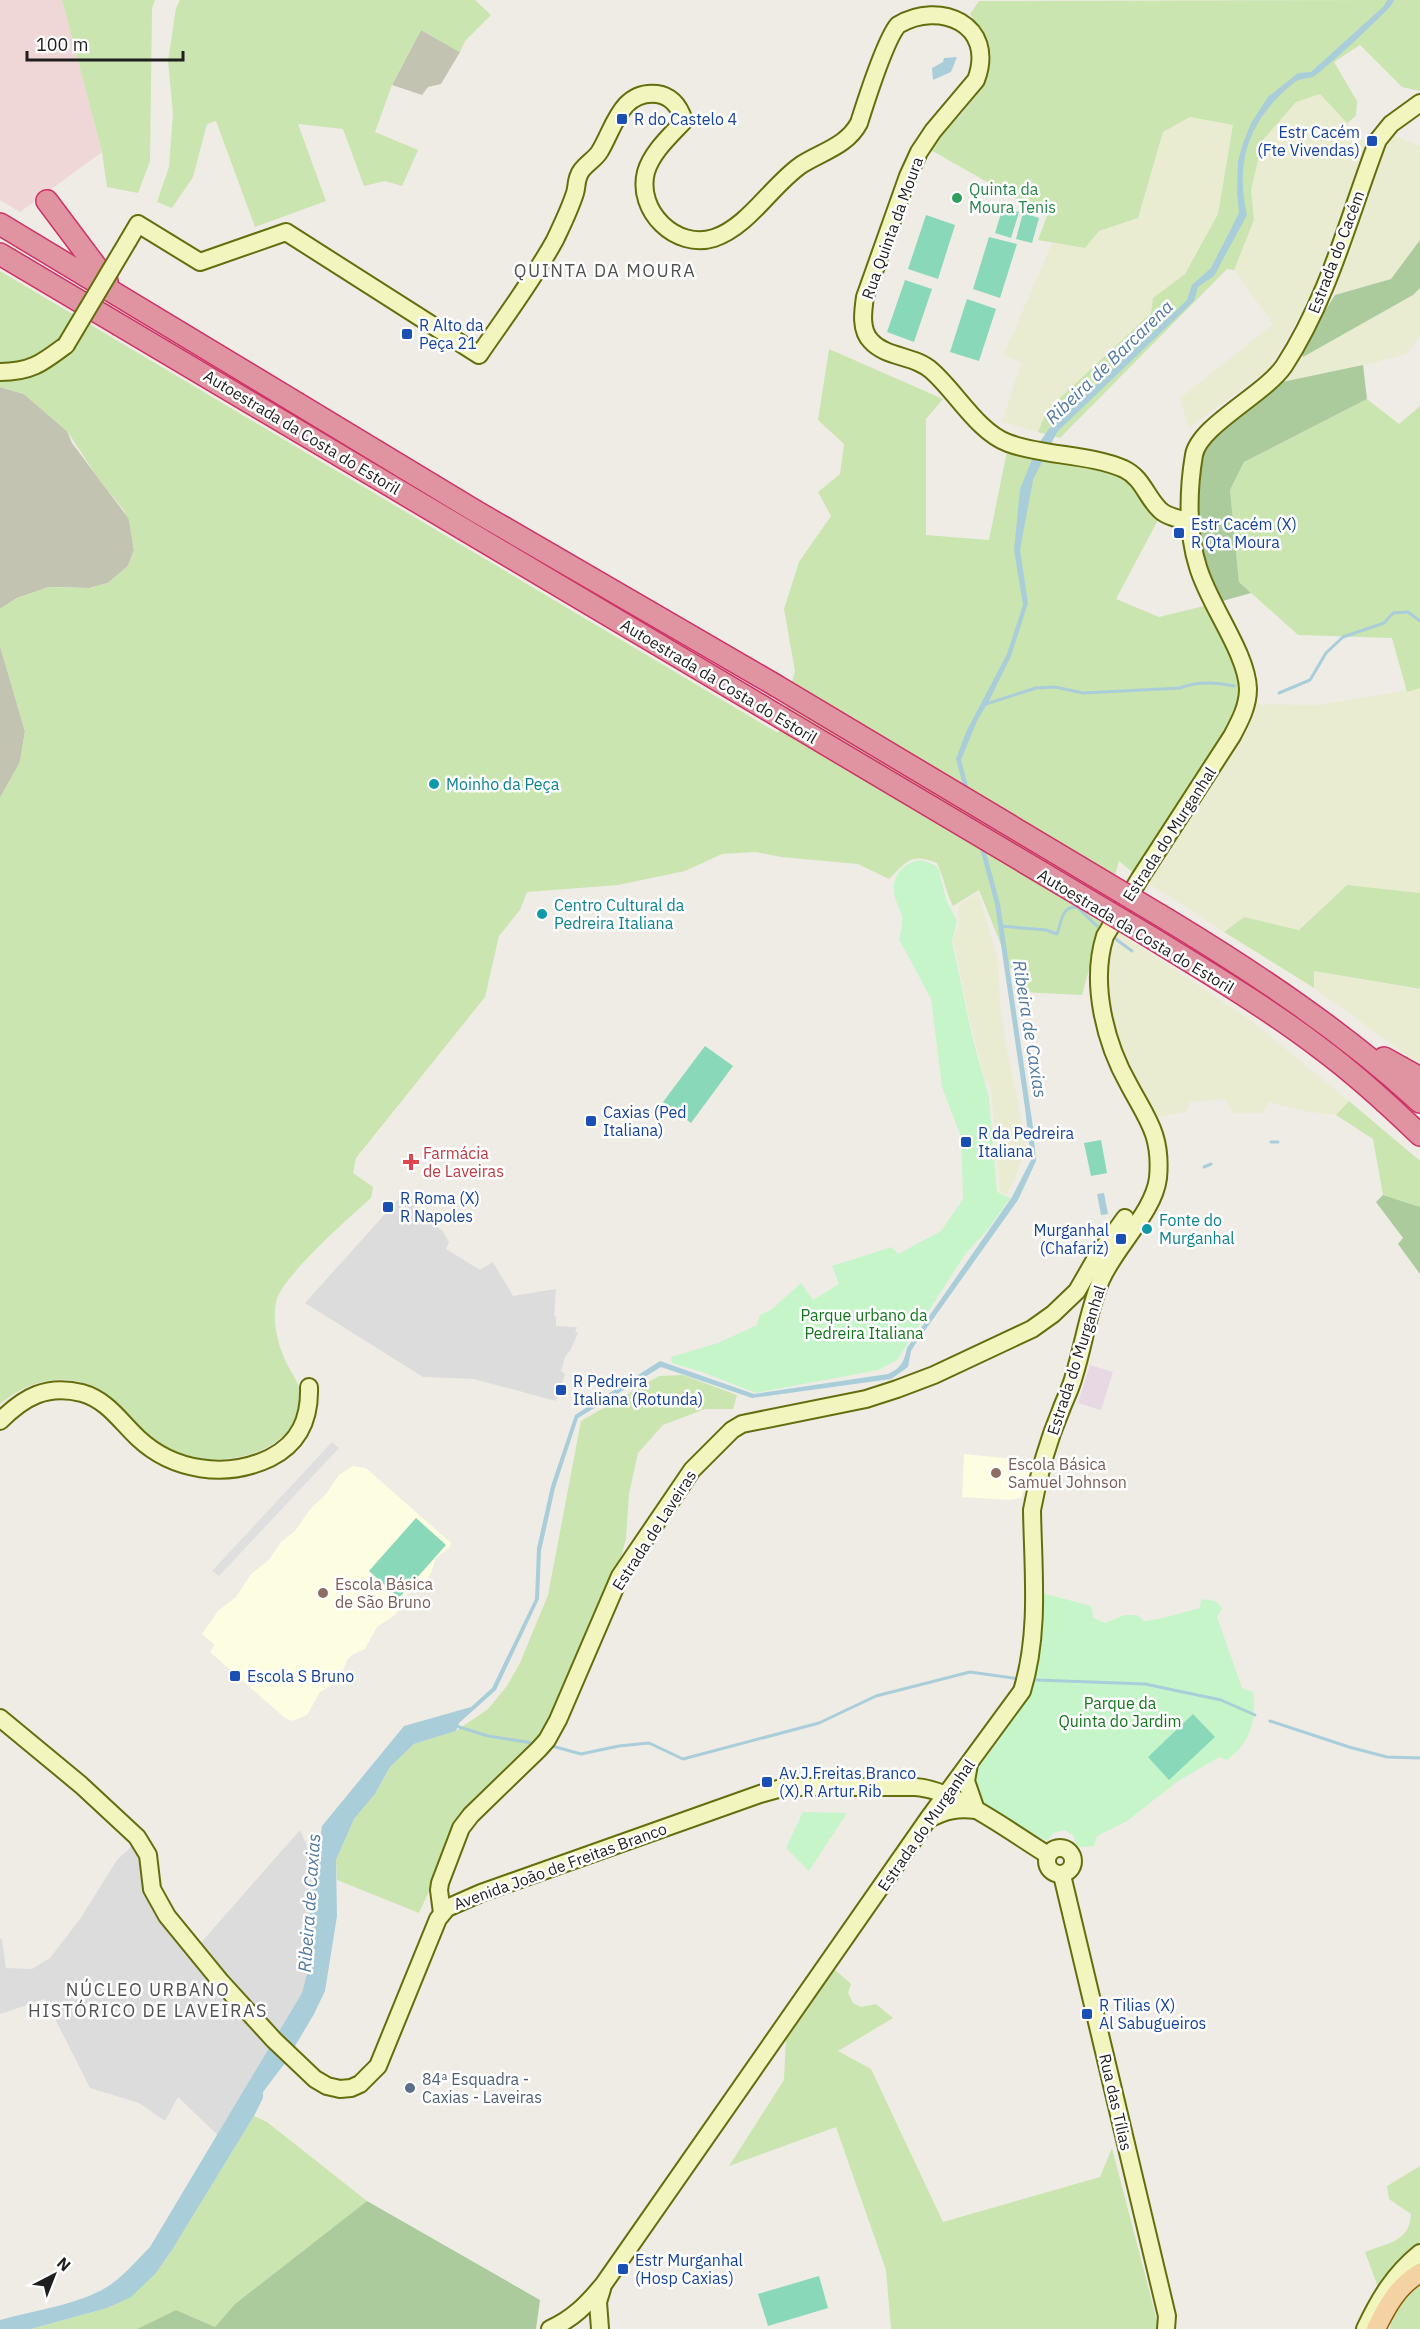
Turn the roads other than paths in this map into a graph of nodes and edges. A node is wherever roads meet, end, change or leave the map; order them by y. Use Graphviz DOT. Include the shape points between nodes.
graph roads {
  1 [pos="1420,102"];
  2 [pos="47,201"];
  3 [pos="0,224"];
  4 [pos="0,254"];
  5 [pos="117,293"];
  6 [pos="0,372"];
  7 [pos="1190,521"];
  8 [pos="1333,1029"];
  9 [pos="1420,1078"];
  10 [pos="1420,1102"];
  11 [pos="1420,1135"];
  12 [pos="1125,1218"];
  13 [pos="309,1387"];
  14 [pos="0,1421"];
  15 [pos="0,1718"];
  16 [pos="969,1764"];
  17 [pos="907,1787"];
  18 [pos="946,1794"];
  19 [pos="976,1810"];
  20 [pos="928,1819"];
  21 [pos="442,1913"];
  22 [pos="1420,2253"];
  23 [pos="1420,2273"];
  24 [pos="591,2310"];
  25 [pos="550,2329"];
  26 [pos="569,2329"];
  27 [pos="587,2329"];
  28 [pos="600,2329"];
  29 [pos="1166,2329"];
  30 [pos="1365,2329"];
  31 [pos="1376,2329"];
  1 -- 7 [label="street, Estrada do Cacém" via="1391,124 1378,140 1329,277 1284,366 1267,386 1206,434 1198,445"];
  2 -- 5 [label="highway"];
  3 -- 5 [label="highway, Autoestrada da Costa do Estoril"];
  4 -- 11 [label="highway, Autoestrada da Costa do Estoril, bridge" via="1215,977 1319,1047"];
  5 -- 8 [label="highway, Autoestrada da Costa do Estoril, bridge" via="477,512 1168,920"];
  6 -- 7 [label="street, Rua Quinta da Moura, bridge" via="20,372 43,362 66,345 138,224 200,262 286,232 479,355 555,239 579,174 599,153 619,112 635,98 653,94 669,98 684,121 652,158 645,175 645,194 653,214 676,235 712,238 736,227 801,165 855,131 892,33 906,17 933,6 957,12 975,28 981,51 980,70 926,141 911,168 865,297 866,335 879,348 932,370 991,434 1005,442 1124,469 1142,483 1160,510"];
  7 -- 16 [label="street, Estrada do Murganhal" via="1198,570 1245,668 1247,697 1232,736 1140,878 1102,945 1104,1019 1113,1051 1152,1127 1158,1179 1151,1199 1098,1287 1034,1497 1033,1624 1030,1667 1023,1691"];
  8 -- 9 [label="highway"];
  8 -- 10 [label="highway, Autoestrada da Costa do Estoril"];
  12 -- 21 [label="street, Estrada de Laveiras" via="1077,1291 1032,1329 897,1389 742,1424 692,1470 615,1585 547,1740 461,1828 440,1883"];
  13 -- 14 [label="street" via="307,1414 285,1448 261,1462 235,1469 200,1468 165,1458 98,1400 81,1393 45,1391 33,1395 19,1402"];
  15 -- 21 [label="street, Avenida João de Freitas Branco" via="127,1826 148,1855 152,1889 167,1916 274,2040 327,2086 351,2088 368,2078 383,2057"];
  16 -- 18 [label="street, Estrada do Murganhal"];
  16 -- 19 [label="street" via="966,1781"];
  17 -- 18 [label="street, Avenida João de Freitas Branco" via="925,1787"];
  17 -- 20 [label="street" via="926,1801"];
  17 -- 21 [label="street, Avenida João de Freitas Branco" via="775,1789 481,1893"];
  18 -- 19 [label="street"];
  18 -- 20 [label="street, Estrada do Murganhal"];
  19 -- 20 [label="street" via="957,1808"];
  19 -- 29 [label="street, Rua das Tílias" via="1048,1855 1061,1848 1072,1855 1072,1867 1062,1875 1167,2316"];
  20 -- 24 [label="street, Estrada do Murganhal" via="603,2285"];
  22 -- 30 [label="street" via="1388,2285"];
  23 -- 31 [label="main road" via="1403,2284"];
  24 -- 25 [label="street, Estrada do Murganhal"];
  24 -- 26 [label="street, Estrada do Murganhal" via="572,2322"];
  24 -- 27 [label="street, Estrada do Murganhal" via="594,2323"];
  24 -- 28 [label="street"];
}
